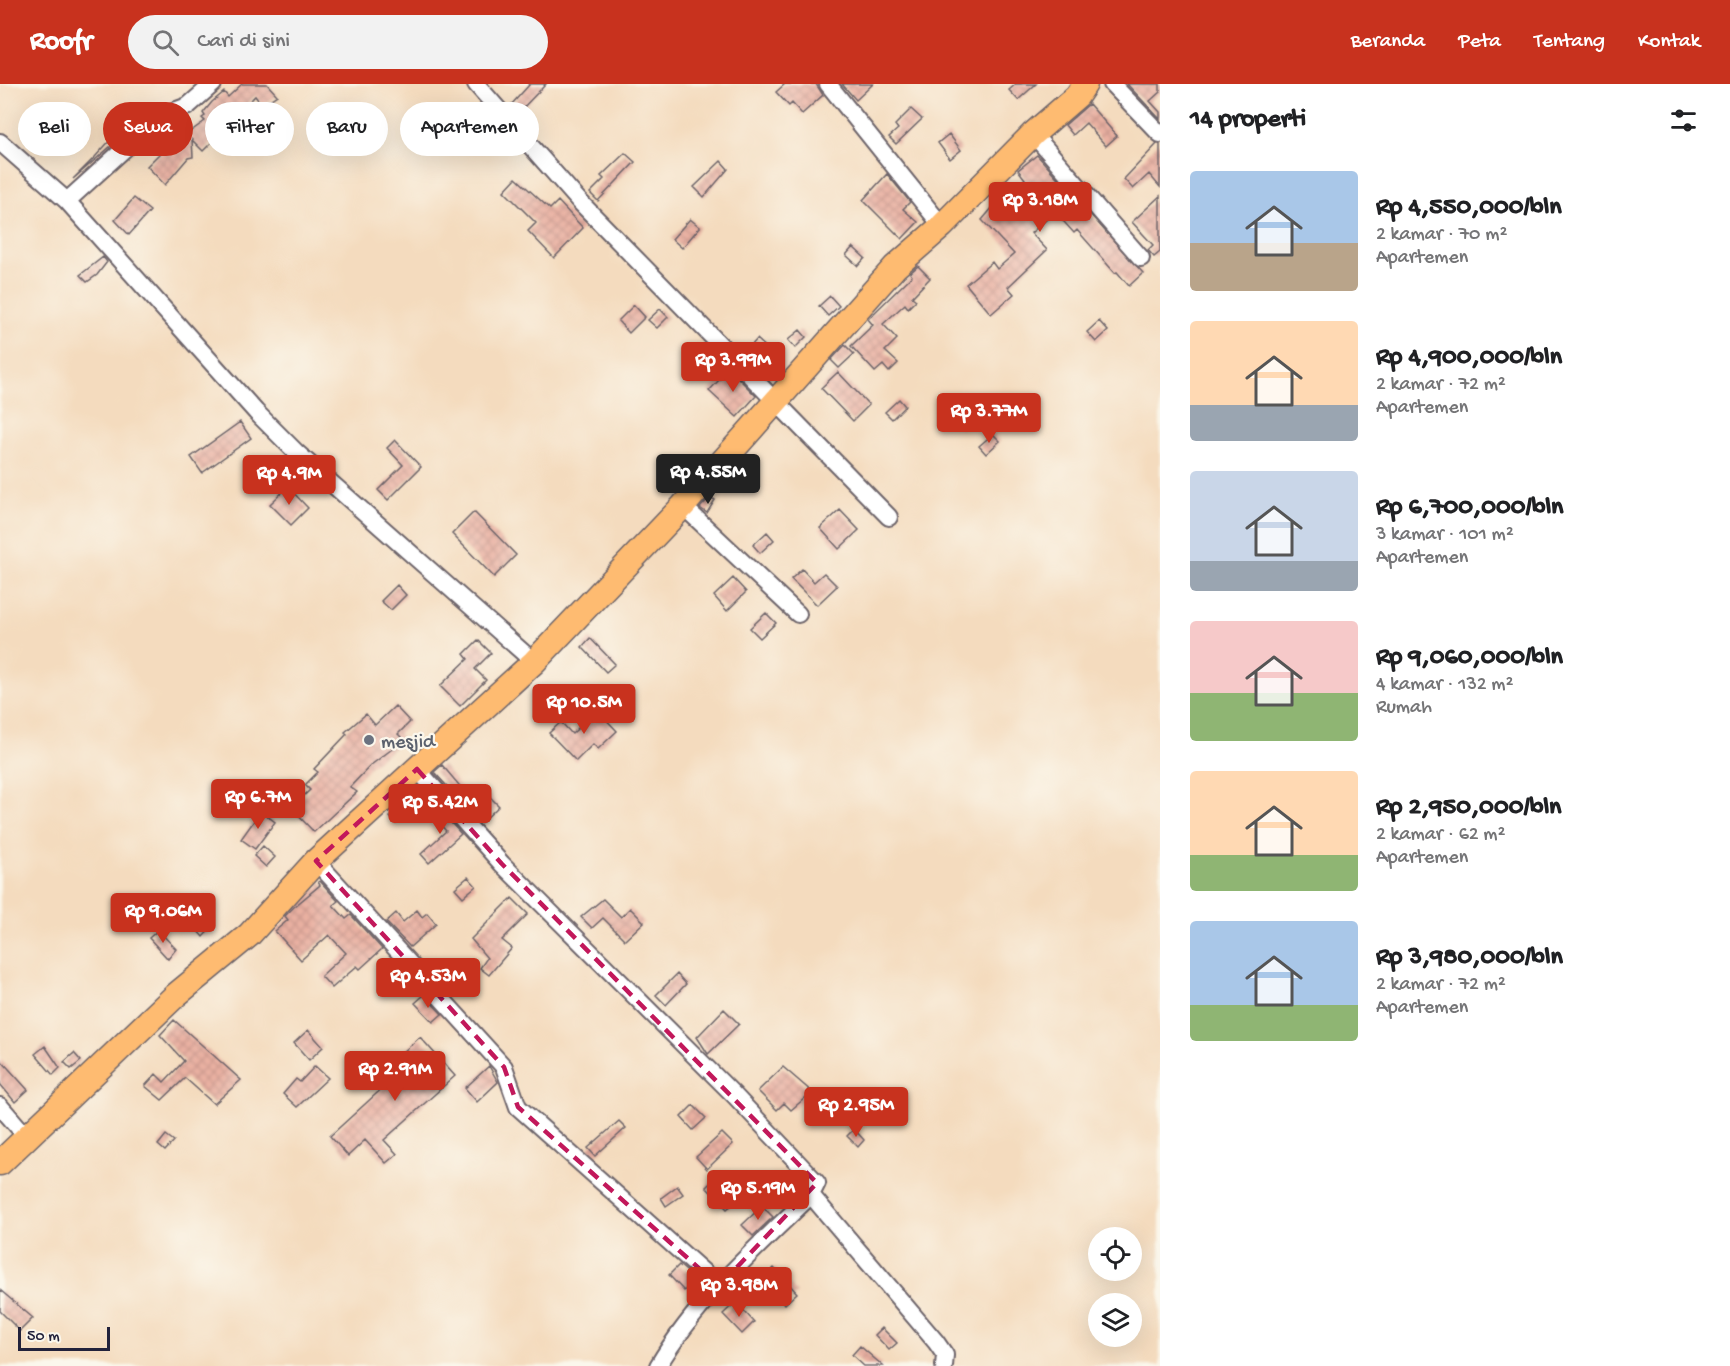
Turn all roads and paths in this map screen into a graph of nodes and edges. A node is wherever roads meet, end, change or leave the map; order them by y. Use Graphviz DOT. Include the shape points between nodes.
graph roads {
  1 [pos="213,84"];
  2 [pos="476,84"];
  3 [pos="828,84"];
  4 [pos="1085,84"];
  5 [pos="1112,84"];
  6 [pos="1033,134"];
  7 [pos="1160,134"];
  8 [pos="0,142"];
  9 [pos="67,201"];
  10 [pos="942,226"];
  11 [pos="1141,258"];
  12 [pos="775,403"];
  13 [pos="683,506"];
  14 [pos="889,517"];
  15 [pos="798,614"];
  16 [pos="534,662"];
  17 [pos="417,769"];
  18 [pos="316,861"];
  19 [pos="0,1106"];
  20 [pos="26,1136"];
  21 [pos="0,1163"];
  22 [pos="811,1195"];
  23 [pos="719,1286"];
  24 [pos="658,1366"];
  25 [pos="944,1366"];
  1 -- 9 [label="street" via="188,106 144,131"];
  2 -- 12 [label="street" via="580,202"];
  3 -- 10 [label="street"];
  4 -- 6 [label="highway" via="1077,96"];
  5 -- 7 [label="street"];
  6 -- 10 [label="highway"];
  6 -- 11 [label="street"];
  8 -- 9 [label="street"];
  9 -- 16 [label="street" via="296,452"];
  10 -- 12 [label="highway" via="895,267"];
  12 -- 13 [label="highway"];
  12 -- 14 [label="street"];
  13 -- 15 [label="street"];
  13 -- 16 [label="highway"];
  16 -- 17 [label="highway"];
  17 -- 18 [label="highway"];
  17 -- 22 [label="street" via="501,864 817,1183"];
  18 -- 20 [label="highway" via="249,935 176,995"];
  18 -- 23 [label="street" via="504,1067 518,1107"];
  19 -- 20 [label="street"];
  20 -- 21 [label="highway"];
  22 -- 23 [label="street"];
  22 -- 25 [label="street" via="936,1342 946,1360"];
  23 -- 24 [label="street" via="675,1337"];
}
